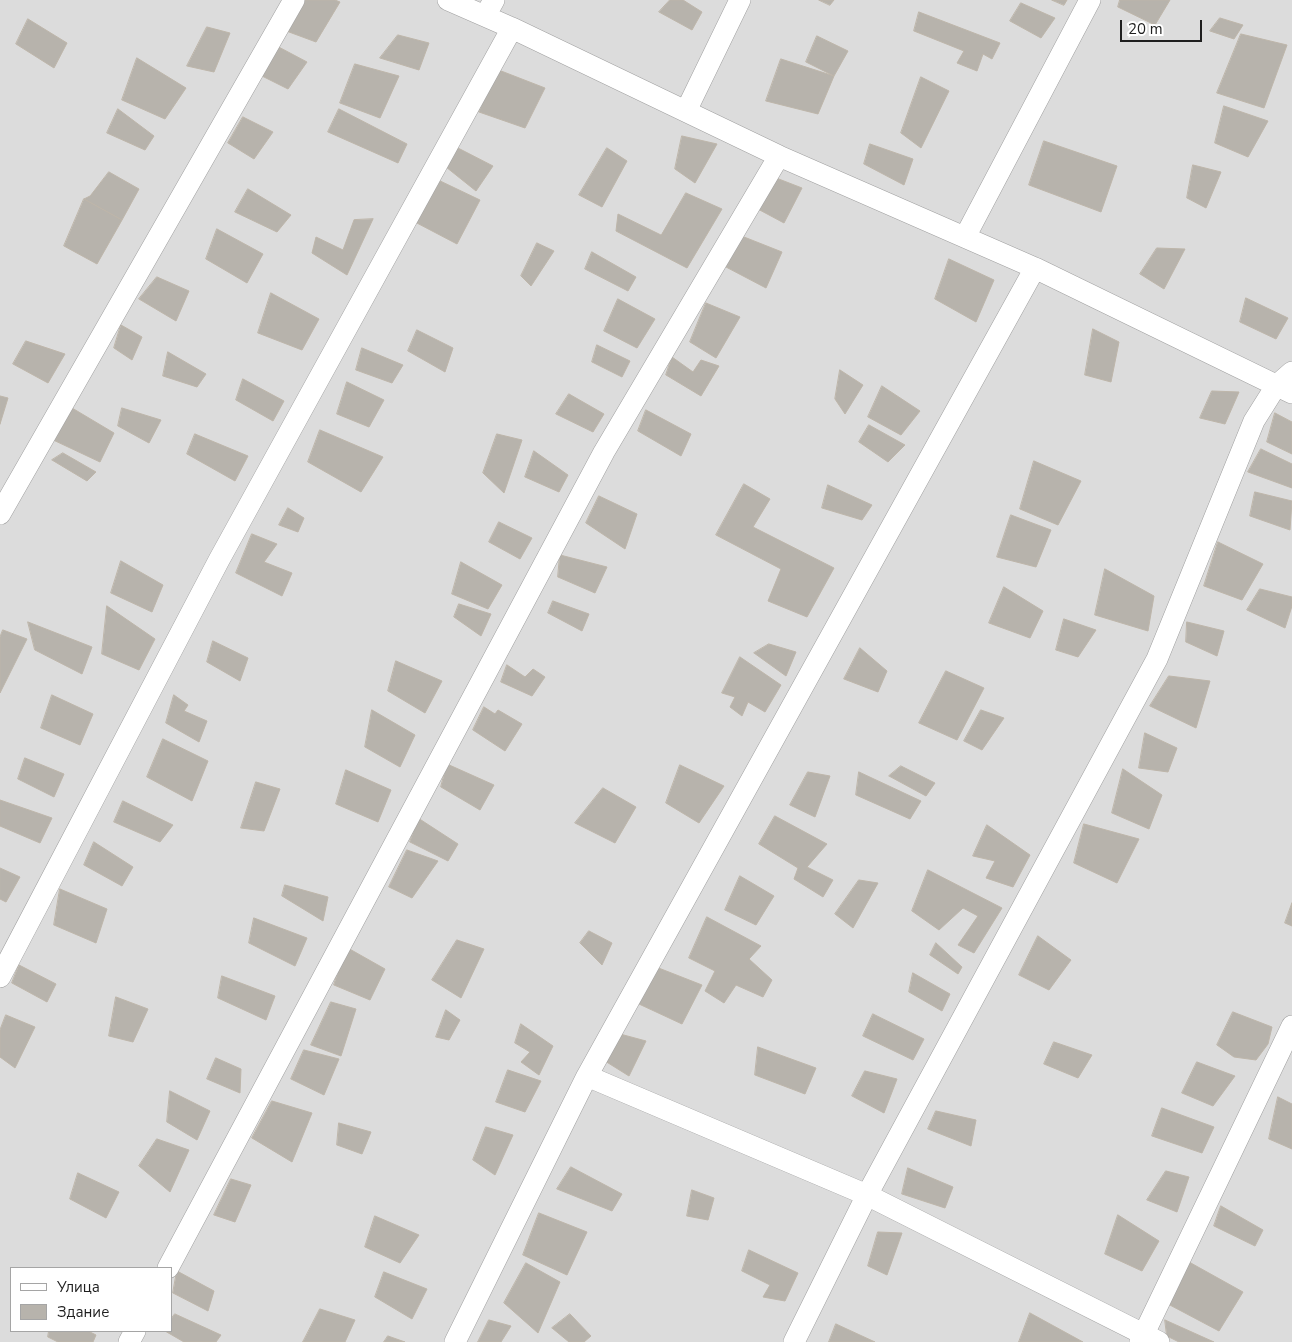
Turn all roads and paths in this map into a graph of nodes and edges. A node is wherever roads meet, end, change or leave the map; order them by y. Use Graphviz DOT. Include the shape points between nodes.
graph roads {
  1 [pos="294,0"];
  2 [pos="448,0"];
  3 [pos="740,0"];
  4 [pos="1090,0"];
  5 [pos="489,8"];
  6 [pos="512,28"];
  7 [pos="686,111"];
  8 [pos="779,156"];
  9 [pos="965,237"];
  10 [pos="1035,268"];
  11 [pos="1292,372"];
  12 [pos="1284,390"];
  13 [pos="0,514"];
  14 [pos="0,977"];
  15 [pos="1292,1026"];
  16 [pos="587,1076"];
  17 [pos="866,1194"];
  18 [pos="169,1267"];
  19 [pos="1148,1339"];
  20 [pos="455,1342"];
  21 [pos="794,1342"];
  1 -- 13 [label="street"];
  2 -- 5 [label="street"];
  3 -- 7 [label="street"];
  4 -- 9 [label="street"];
  5 -- 6 [label="street"];
  6 -- 7 [label="street"];
  6 -- 14 [label="street" via="219,560"];
  7 -- 8 [label="street"];
  8 -- 9 [label="street"];
  8 -- 18 [label="street" via="604,452"];
  9 -- 10 [label="street"];
  10 -- 12 [label="street"];
  10 -- 16 [label="street"];
  11 -- 12 [label="street"];
  12 -- 17 [label="street" via="1254,421 1157,658"];
  15 -- 19 [label="street"];
  16 -- 17 [label="street"];
  16 -- 20 [label="street"];
  17 -- 19 [label="street"];
  17 -- 21 [label="street"];
}
